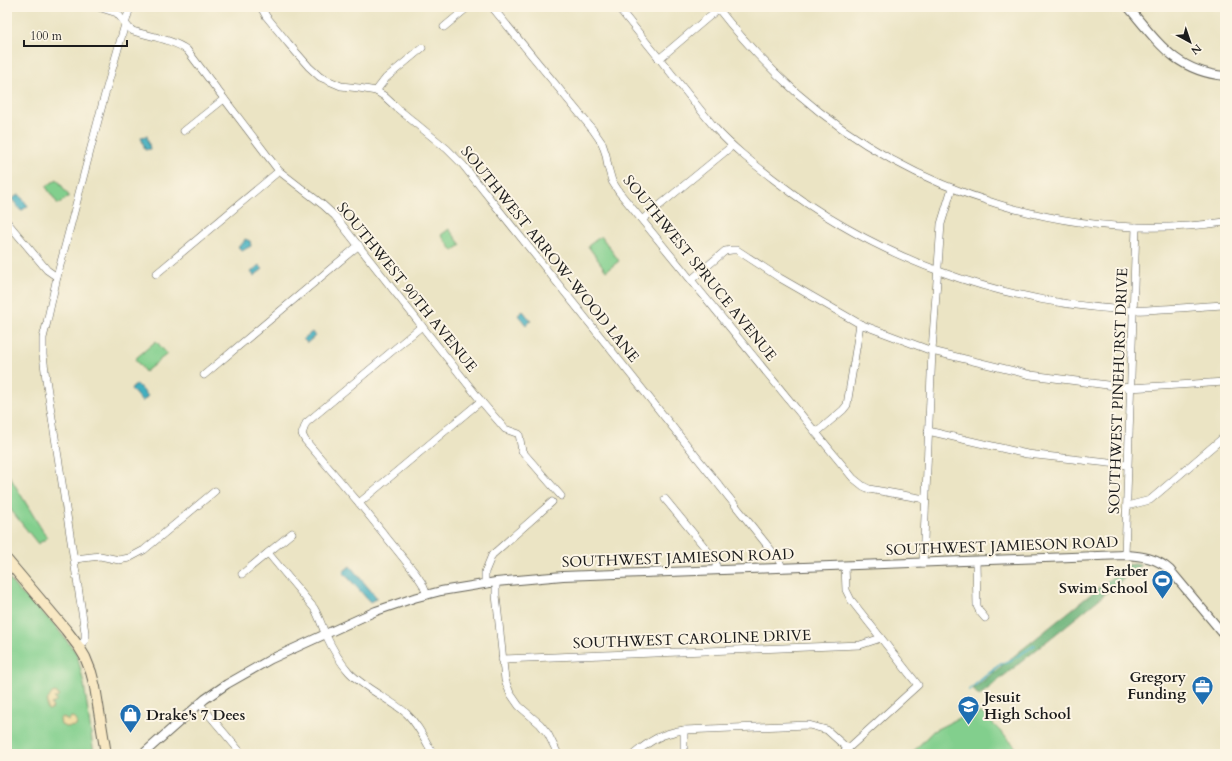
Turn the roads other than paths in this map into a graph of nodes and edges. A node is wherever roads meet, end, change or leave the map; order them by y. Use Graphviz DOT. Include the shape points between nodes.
graph roads {
  1 [pos="98,7"];
  2 [pos="130,7"];
  3 [pos="261,7"];
  4 [pos="468,7"];
  5 [pos="492,7"];
  6 [pos="618,7"];
  7 [pos="1128,7"];
  8 [pos="718,8"];
  9 [pos="125,23"];
  10 [pos="444,27"];
  11 [pos="422,48"];
  12 [pos="659,59"];
  13 [pos="1225,76"];
  14 [pos="376,91"];
  15 [pos="224,99"];
  16 [pos="184,131"];
  17 [pos="732,146"];
  18 [pos="279,171"];
  19 [pos="952,188"];
  20 [pos="643,219"];
  21 [pos="7,222"];
  22 [pos="1225,222"];
  23 [pos="1136,227"];
  24 [pos="359,245"];
  25 [pos="937,272"];
  26 [pos="156,274"];
  27 [pos="57,277"];
  28 [pos="692,279"];
  29 [pos="1225,305"];
  30 [pos="1133,310"];
  31 [pos="860,324"];
  32 [pos="422,326"];
  33 [pos="932,352"];
  34 [pos="204,375"];
  35 [pos="1225,382"];
  36 [pos="1130,388"];
  37 [pos="481,401"];
  38 [pos="928,431"];
  39 [pos="816,433"];
  40 [pos="1225,436"];
  41 [pos="1127,465"];
  42 [pos="215,490"];
  43 [pos="561,496"];
  44 [pos="665,499"];
  45 [pos="925,499"];
  46 [pos="552,502"];
  47 [pos="358,503"];
  48 [pos="1127,506"];
  49 [pos="292,533"];
  50 [pos="268,553"];
  51 [pos="1125,556"];
  52 [pos="75,558"];
  53 [pos="7,560"];
  54 [pos="976,561"];
  55 [pos="923,563"];
  56 [pos="845,566"];
  57 [pos="782,568"];
  58 [pos="716,570"];
  59 [pos="242,574"];
  60 [pos="496,582"];
  61 [pos="485,583"];
  62 [pos="427,595"];
  63 [pos="985,618"];
  64 [pos="326,634"];
  65 [pos="1225,636"];
  66 [pos="881,638"];
  67 [pos="79,647"];
  68 [pos="502,659"];
  69 [pos="199,703"];
  70 [pos="684,730"];
  71 [pos="848,749"];
  72 [pos="106,754"];
  73 [pos="144,754"];
  74 [pos="242,754"];
  75 [pos="433,754"];
  76 [pos="558,754"];
  77 [pos="634,754"];
  78 [pos="684,754"];
  79 [pos="842,754"];
  1 -- 9 [label="street, SOUTHWEST 90TH AVENUE" via="118,13"];
  2 -- 9 [label="street"];
  3 -- 14 [label="street, SOUTHWEST ARROW-WOOD LANE" via="288,43 320,77 341,86"];
  4 -- 10 [label="street"];
  5 -- 20 [label="street, SOUTHWEST SPRUCE AVENUE" via="593,130 602,143 612,181"];
  6 -- 12 [label="street"];
  7 -- 13 [label="street" via="1173,58 1209,74"];
  8 -- 12 [label="street"];
  8 -- 19 [label="street" via="767,65 830,120 895,161"];
  9 -- 15 [label="street, SOUTHWEST 90TH AVENUE" via="133,31 187,50"];
  9 -- 27 [label="street"];
  11 -- 14 [label="street" via="386,78"];
  12 -- 17 [label="street"];
  14 -- 57 [label="street, SOUTHWEST ARROW-WOOD LANE" via="463,165 779,560"];
  15 -- 16 [label="street"];
  15 -- 18 [label="street, SOUTHWEST 90TH AVENUE"];
  17 -- 20 [label="street"];
  17 -- 25 [label="street" via="795,196 820,212 895,254"];
  18 -- 24 [label="street, SOUTHWEST 90TH AVENUE" via="335,216"];
  18 -- 26 [label="street"];
  19 -- 23 [label="street" via="993,203 1043,216 1089,224"];
  19 -- 25 [label="street" via="941,224"];
  20 -- 28 [label="street, SOUTHWEST SPRUCE AVENUE"];
  21 -- 27 [label="street" via="47,270"];
  22 -- 23 [label="street"];
  23 -- 30 [label="street, SOUTHWEST PINEHURST DRIVE"];
  24 -- 32 [label="street, SOUTHWEST 90TH AVENUE"];
  24 -- 34 [label="street"];
  25 -- 30 [label="street" via="1047,301"];
  25 -- 33 [label="street"];
  27 -- 52 [label="street" via="43,338 43,354"];
  28 -- 31 [label="street" via="725,251 737,250"];
  28 -- 39 [label="street, SOUTHWEST SPRUCE AVENUE"];
  29 -- 30 [label="street"];
  30 -- 36 [label="street, SOUTHWEST PINEHURST DRIVE"];
  31 -- 33 [label="street"];
  31 -- 39 [label="street" via="847,405"];
  32 -- 37 [label="street, SOUTHWEST 90TH AVENUE"];
  32 -- 47 [label="street" via="306,423 302,434"];
  33 -- 36 [label="street" via="1031,375"];
  33 -- 38 [label="street"];
  35 -- 36 [label="street"];
  36 -- 41 [label="street, SOUTHWEST PINEHURST DRIVE"];
  37 -- 43 [label="street, SOUTHWEST 90TH AVENUE" via="505,429 519,434 522,451"];
  37 -- 47 [label="street"];
  38 -- 41 [label="street" via="1027,454"];
  38 -- 45 [label="street"];
  39 -- 45 [label="street, SOUTHWEST SPRUCE AVENUE" via="853,478 863,486"];
  40 -- 48 [label="street" via="1150,500"];
  41 -- 48 [label="street, SOUTHWEST PINEHURST DRIVE"];
  42 -- 52 [label="street" via="136,555 119,560 100,556"];
  44 -- 58 [label="street" via="716,561"];
  45 -- 55 [label="street"];
  46 -- 61 [label="street" via="492,555 485,572"];
  47 -- 62 [label="street" via="416,574"];
  48 -- 51 [label="street, SOUTHWEST PINEHURST DRIVE"];
  49 -- 50 [label="street"];
  50 -- 59 [label="street"];
  50 -- 64 [label="street" via="314,608"];
  51 -- 54 [label="street, SOUTHWEST JAMIESON ROAD"];
  51 -- 65 [label="street, SOUTHWEST JAMIESON ROAD" via="1148,558 1165,566"];
  52 -- 67 [label="street" via="86,636 84,643"];
  53 -- 67 [label="main road"];
  54 -- 55 [label="street, SOUTHWEST JAMIESON ROAD"];
  54 -- 63 [label="street" via="977,606"];
  55 -- 56 [label="street, SOUTHWEST JAMIESON ROAD"];
  56 -- 57 [label="street, SOUTHWEST JAMIESON ROAD"];
  56 -- 66 [label="street" via="846,590 851,600"];
  57 -- 58 [label="street, SOUTHWEST JAMIESON ROAD"];
  58 -- 60 [label="street, SOUTHWEST JAMIESON ROAD"];
  60 -- 61 [label="street, SOUTHWEST JAMIESON ROAD"];
  60 -- 68 [label="street"];
  61 -- 62 [label="street, SOUTHWEST JAMIESON ROAD"];
  62 -- 64 [label="street, SOUTHWEST JAMIESON ROAD" via="376,611"];
  64 -- 69 [label="street, SOUTHWEST JAMIESON ROAD" via="271,659"];
  64 -- 75 [label="street" via="349,672 406,714 421,732"];
  66 -- 68 [label="street, SOUTHWEST CAROLINE DRIVE" via="860,645"];
  66 -- 71 [label="street" via="918,685"];
  67 -- 72 [label="main road" via="91,672"];
  68 -- 76 [label="street" via="510,693 519,706 548,734"];
  69 -- 73 [label="street, SOUTHWEST JAMIESON ROAD"];
  69 -- 74 [label="street"];
  70 -- 71 [label="street" via="818,726 827,730"];
  70 -- 77 [label="street" via="654,738"];
  70 -- 78 [label="street"];
  71 -- 79 [label="street"];
}
